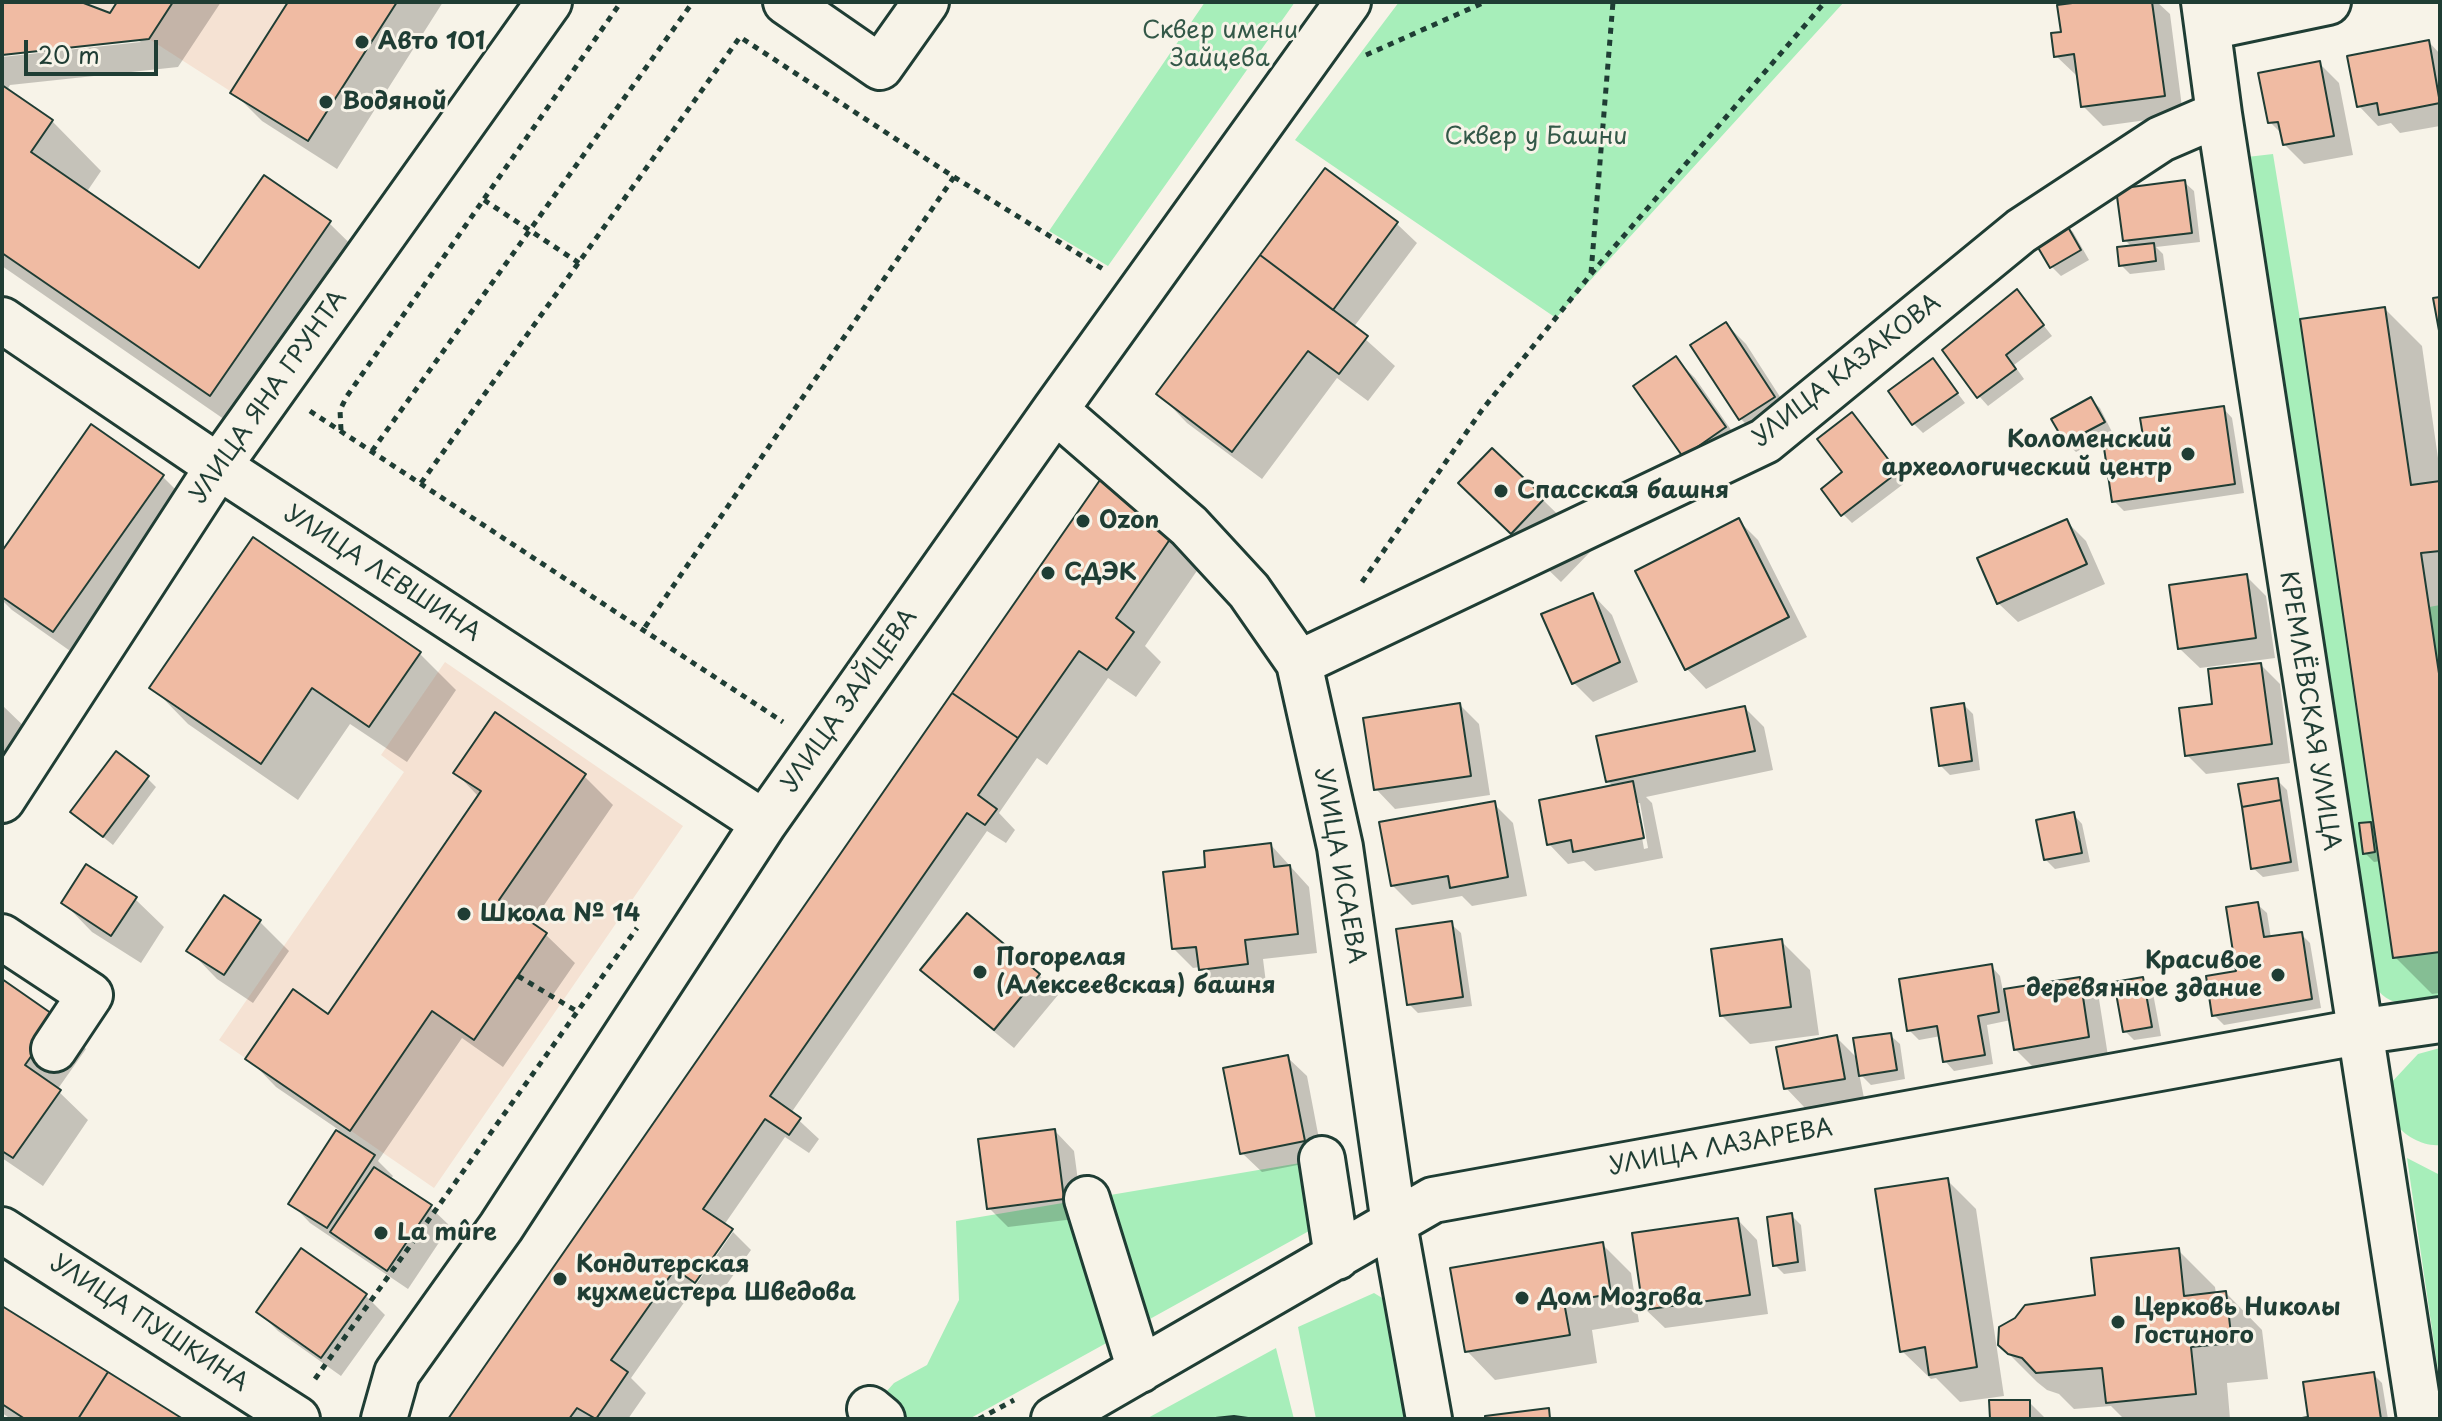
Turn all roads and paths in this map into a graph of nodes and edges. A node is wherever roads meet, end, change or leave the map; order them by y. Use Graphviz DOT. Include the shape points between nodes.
graph roads {
  1 [pos="549,2"];
  2 [pos="621,2"];
  3 [pos="786,2"];
  4 [pos="926,2"];
  5 [pos="1348,2"];
  6 [pos="1613,2"];
  7 [pos="1825,2"];
  8 [pos="2328,2"];
  9 [pos="690,6"];
  10 [pos="2207,14"];
  11 [pos="2219,114"];
  12 [pos="954,177"];
  13 [pos="484,200"];
  14 [pos="529,230"];
  15 [pos="579,263"];
  16 [pos="1106,271"];
  17 [pos="1591,274"];
  18 [pos="2,320"];
  19 [pos="274,387"];
  20 [pos="1055,410"];
  21 [pos="341,430"];
  22 [pos="372,451"];
  23 [pos="218,467"];
  24 [pos="421,483"];
  25 [pos="1360,586"];
  26 [pos="643,630"];
  27 [pos="1299,663"];
  28 [pos="784,722"];
  29 [pos="2,800"];
  30 [pos="764,823"];
  31 [pos="2,937"];
  32 [pos="518,976"];
  33 [pos="578,1012"];
  34 [pos="2440,1020"];
  35 [pos="2358,1032"];
  36 [pos="54,1049"];
  37 [pos="1322,1159"];
  38 [pos="1087,1199"];
  39 [pos="1394,1224"];
  40 [pos="2,1230"];
  41 [pos="1337,1257"];
  42 [pos="1140,1370"];
  43 [pos="297,1419"];
  44 [pos="384,1419"];
  45 [pos="1054,1419"];
  46 [pos="1429,1419"];
  47 [pos="2420,1419"];
  1 -- 19 [label="street, УЛИЦА ЯНА ГРУНТА"];
  2 -- 13 [label="path"];
  3 -- 4 [label="street" via="880,67"];
  5 -- 20 [label="street, УЛИЦА ЗАЙЦЕВА"];
  6 -- 17 [label="path"];
  7 -- 17 [label="path"];
  8 -- 10 [label="street"];
  9 -- 14 [label="path"];
  10 -- 11 [label="street, КРЕМЛЁВСКАЯ УЛИЦА"];
  11 -- 27 [label="street, УЛИЦА КАЗАКОВА" via="2161,139 2021,231 1765,441"];
  11 -- 35 [label="street, КРЕМЛЁВСКАЯ УЛИЦА"];
  12 -- 15 [label="path" via="740,37"];
  12 -- 16 [label="path"];
  12 -- 26 [label="path"];
  13 -- 14 [label="path"];
  13 -- 21 [label="path" via="347,396 340,410"];
  14 -- 15 [label="path"];
  14 -- 22 [label="path"];
  15 -- 24 [label="path"];
  17 -- 25 [label="path" via="1482,410"];
  18 -- 23 [label="street, УЛИЦА ЛЕВШИНА"];
  19 -- 21 [label="path"];
  19 -- 23 [label="street, УЛИЦА ЯНА ГРУНТА"];
  20 -- 27 [label="street, УЛИЦА ИСАЕВА" via="1189,526 1249,591"];
  20 -- 30 [label="street, УЛИЦА ЗАЙЦЕВА"];
  21 -- 22 [label="path"];
  22 -- 24 [label="path"];
  23 -- 29 [label="street, УЛИЦА ЯНА ГРУНТА"];
  23 -- 30 [label="street, УЛИЦА ЛЕВШИНА"];
  24 -- 26 [label="path"];
  26 -- 28 [label="path"];
  27 -- 39 [label="street, УЛИЦА ИСАЕВА" via="1340,847"];
  30 -- 44 [label="street, УЛИЦА ЗАЙЦЕВА" via="501,1227 397,1373"];
  31 -- 36 [label="street" via="90,995"];
  32 -- 33 [label="path"];
  34 -- 35 [label="street, УЛИЦА ЛАЗАРЕВА"];
  35 -- 39 [label="street, УЛИЦА ЛАЗАРЕВА" via="1433,1200"];
  35 -- 47 [label="street, КРЕМЛЁВСКАЯ УЛИЦА"];
  37 -- 41 [label="street"];
  38 -- 42 [label="street"];
  39 -- 41 [label="street, УЛИЦА ЛАЗАРЕВА"];
  39 -- 46 [label="street, УЛИЦА ИСАЕВА"];
  40 -- 43 [label="street, УЛИЦА ПУШКИНА"];
  41 -- 42 [label="street, УЛИЦА ЛАЗАРЕВА"];
  42 -- 45 [label="street, УЛИЦА ЛАЗАРЕВА"];
}
